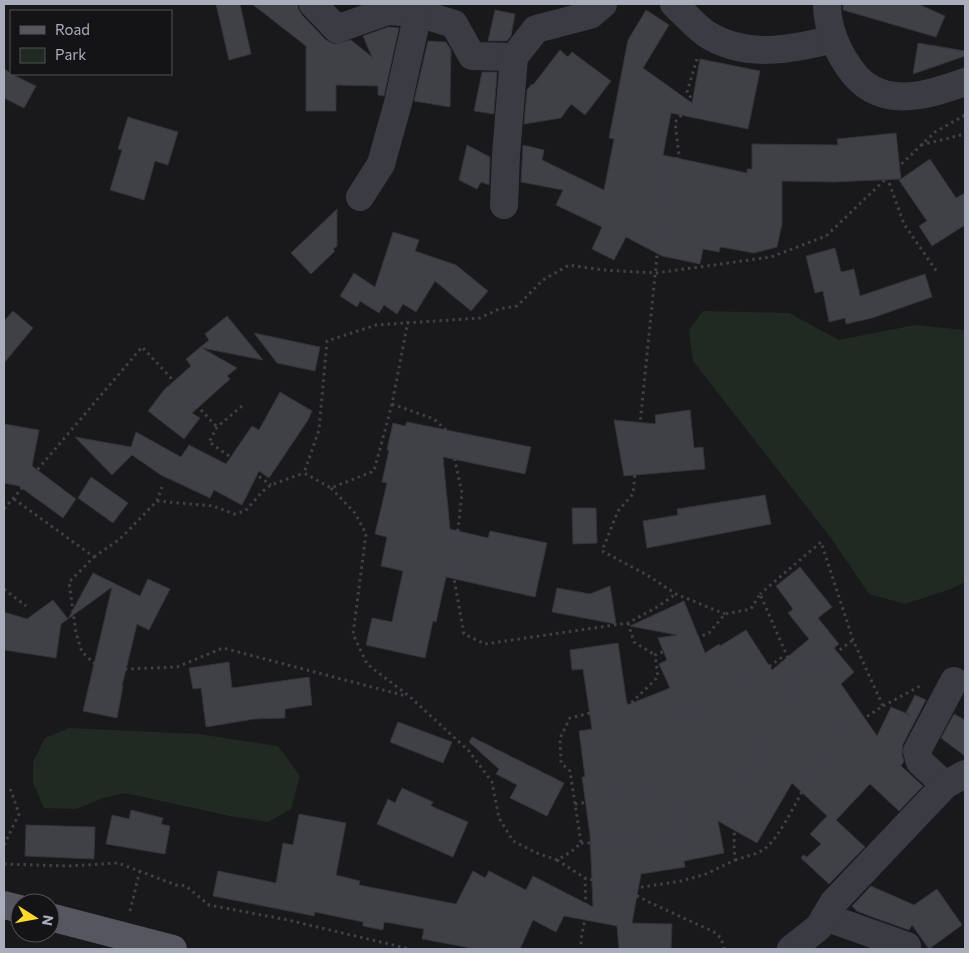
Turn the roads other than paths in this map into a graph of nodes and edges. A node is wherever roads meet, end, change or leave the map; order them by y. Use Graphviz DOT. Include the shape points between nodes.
graph roads {
  1 [pos="313,4"];
  2 [pos="603,4"];
  3 [pos="674,4"];
  4 [pos="827,4"];
  5 [pos="418,13"];
  6 [pos="460,14"];
  7 [pos="833,39"];
  8 [pos="514,57"];
  9 [pos="965,82"];
  10 [pos="360,197"];
  11 [pos="504,205"];
  12 [pos="954,681"];
  13 [pos="955,779"];
  14 [pos="823,910"];
  15 [pos="60,920"];
  16 [pos="907,946"];
  17 [pos="173,949"];
  18 [pos="791,949"];
  19 [pos="870,949"];
  1 -- 5 [label="street" via="337,29 387,11"];
  2 -- 8 [label="street" via="590,16 536,29"];
  3 -- 7 [label="street" via="705,33 730,45 766,51 798,48"];
  4 -- 7 [label="street"];
  5 -- 6 [label="street"];
  5 -- 10 [label="street" via="398,103 380,164"];
  6 -- 8 [label="street" via="472,56"];
  7 -- 9 [label="street" via="851,71 871,89 889,95 931,93"];
  8 -- 11 [label="street"];
  12 -- 13 [label="street" via="917,751 920,762"];
  13 -- 14 [label="street"];
  14 -- 16 [label="street"];
  14 -- 18 [label="street"];
  14 -- 19 [label="street"];
  15 -- 17 [label="main road"];
}
